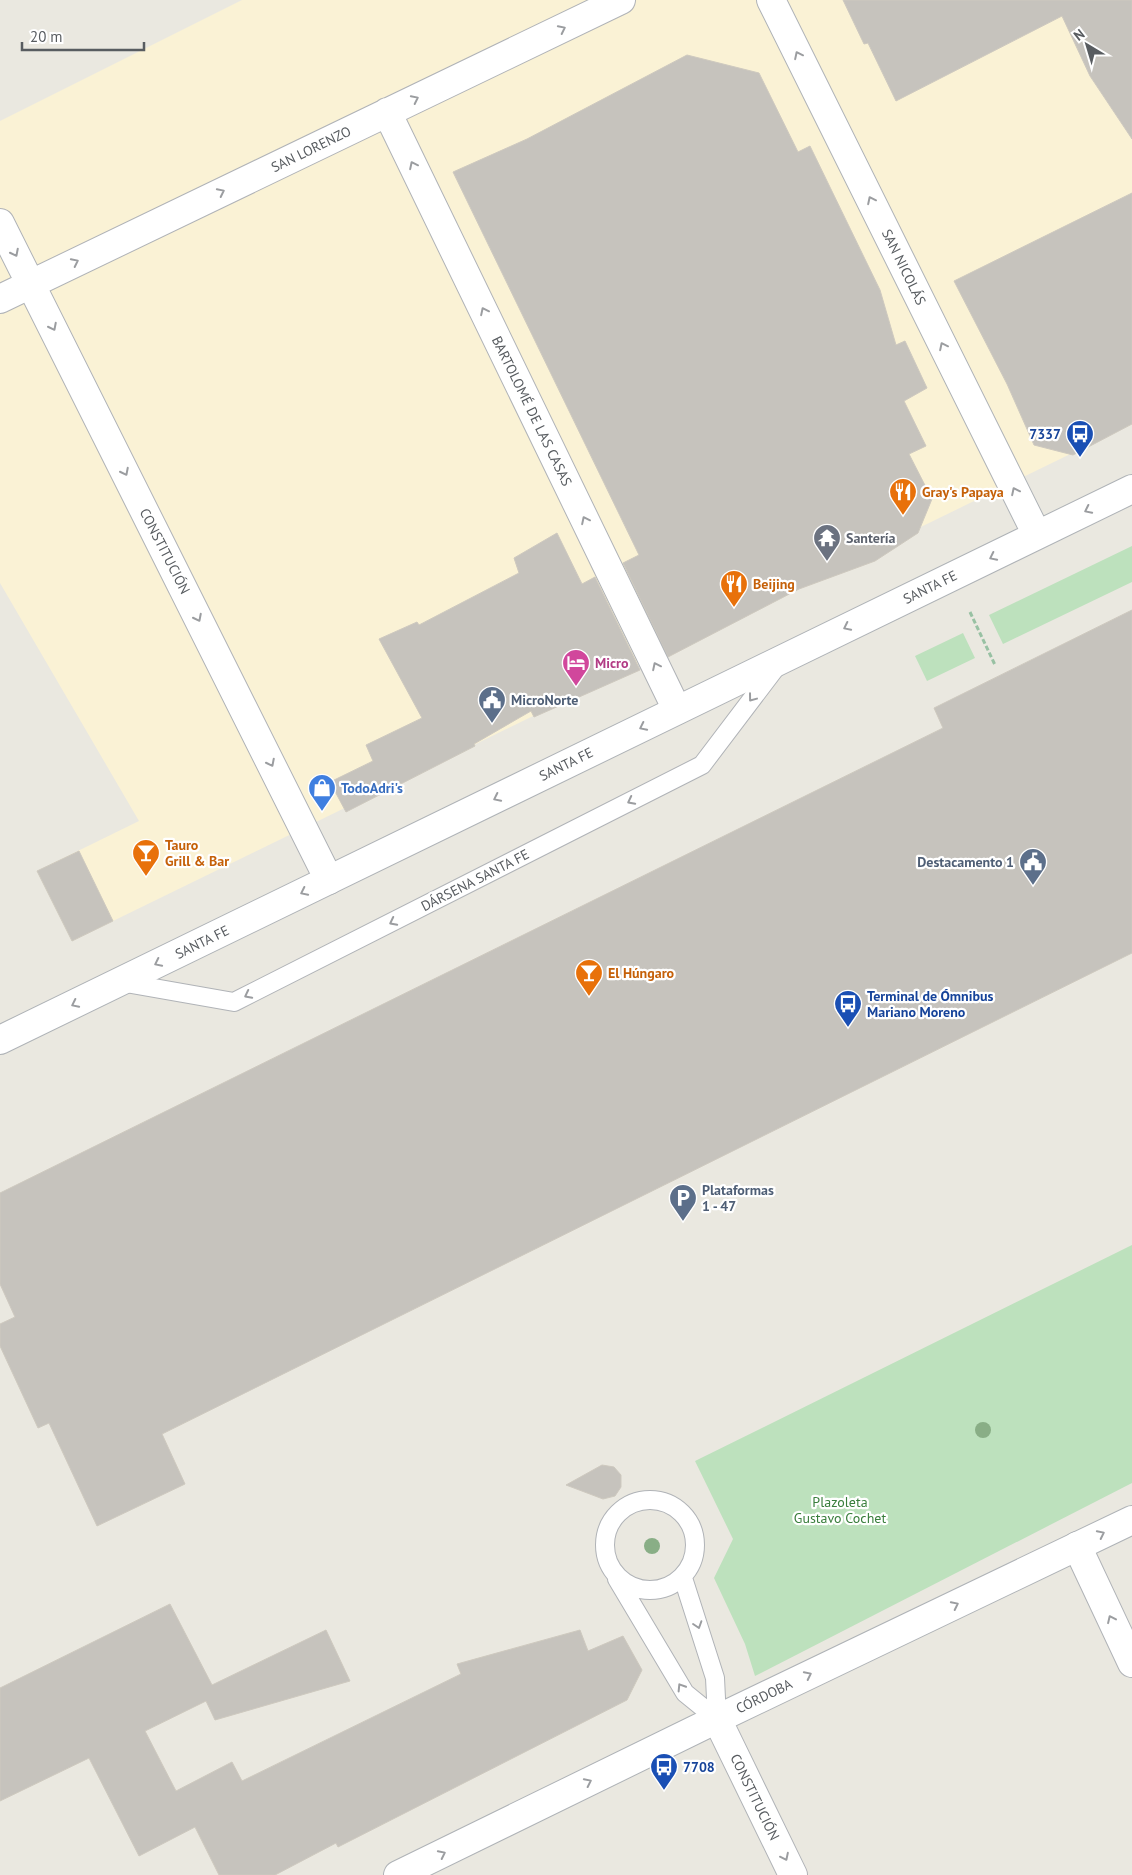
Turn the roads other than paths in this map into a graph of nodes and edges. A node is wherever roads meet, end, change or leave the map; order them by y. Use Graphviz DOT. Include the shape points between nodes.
graph roads {
  1 [pos="621,0"];
  2 [pos="771,0"];
  3 [pos="388,112"];
  4 [pos="0,222"];
  5 [pos="31,284"];
  6 [pos="0,299"];
  7 [pos="1132,489"];
  8 [pos="1037,535"];
  9 [pos="782,660"];
  10 [pos="677,710"];
  11 [pos="329,880"];
  12 [pos="119,982"];
  13 [pos="0,1040"];
  14 [pos="1132,1520"];
  15 [pos="1077,1546"];
  16 [pos="612,1572"];
  17 [pos="683,1578"];
  18 [pos="1132,1663"];
  19 [pos="717,1719"];
  20 [pos="398,1875"];
  21 [pos="793,1875"];
  3 -- 1 [label="street, SAN LORENZO, one-way"];
  8 -- 2 [label="street, SAN NICOLÁS, one-way"];
  5 -- 3 [label="street, SAN LORENZO, one-way"];
  10 -- 3 [label="street, BARTOLOMÉ DE LAS CASAS, one-way"];
  4 -- 5 [label="street, CONSTITUCIÓN, one-way"];
  5 -- 6 [label="street, SAN LORENZO"];
  5 -- 11 [label="street, CONSTITUCIÓN, one-way"];
  7 -- 8 [label="street, SANTA FE, one-way"];
  8 -- 9 [label="street, SANTA FE, one-way"];
  9 -- 10 [label="street, SANTA FE"];
  9 -- 12 [label="lane, DÁRSENA SANTA FE, one-way" via="702,765 234,1002"];
  10 -- 11 [label="street, SANTA FE, one-way"];
  11 -- 12 [label="street, SANTA FE, one-way"];
  12 -- 13 [label="street, SANTA FE, one-way"];
  15 -- 14 [label="street, CÓRDOBA, one-way"];
  18 -- 15 [label="street, one-way"];
  19 -- 15 [label="street, CÓRDOBA, one-way"];
  16 -- 17 [label="lane" via="633,1588 659,1590"];
  16 -- 17 [label="lane" via="604,1550 608,1527 622,1509 644,1499 668,1502 687,1516 696,1537 695,1559"];
  19 -- 16 [label="lane, one-way" via="685,1693"];
  17 -- 19 [label="lane, one-way" via="715,1678"];
  20 -- 19 [label="street, CÓRDOBA, one-way"];
  19 -- 21 [label="street, CONSTITUCIÓN, one-way"];
}
